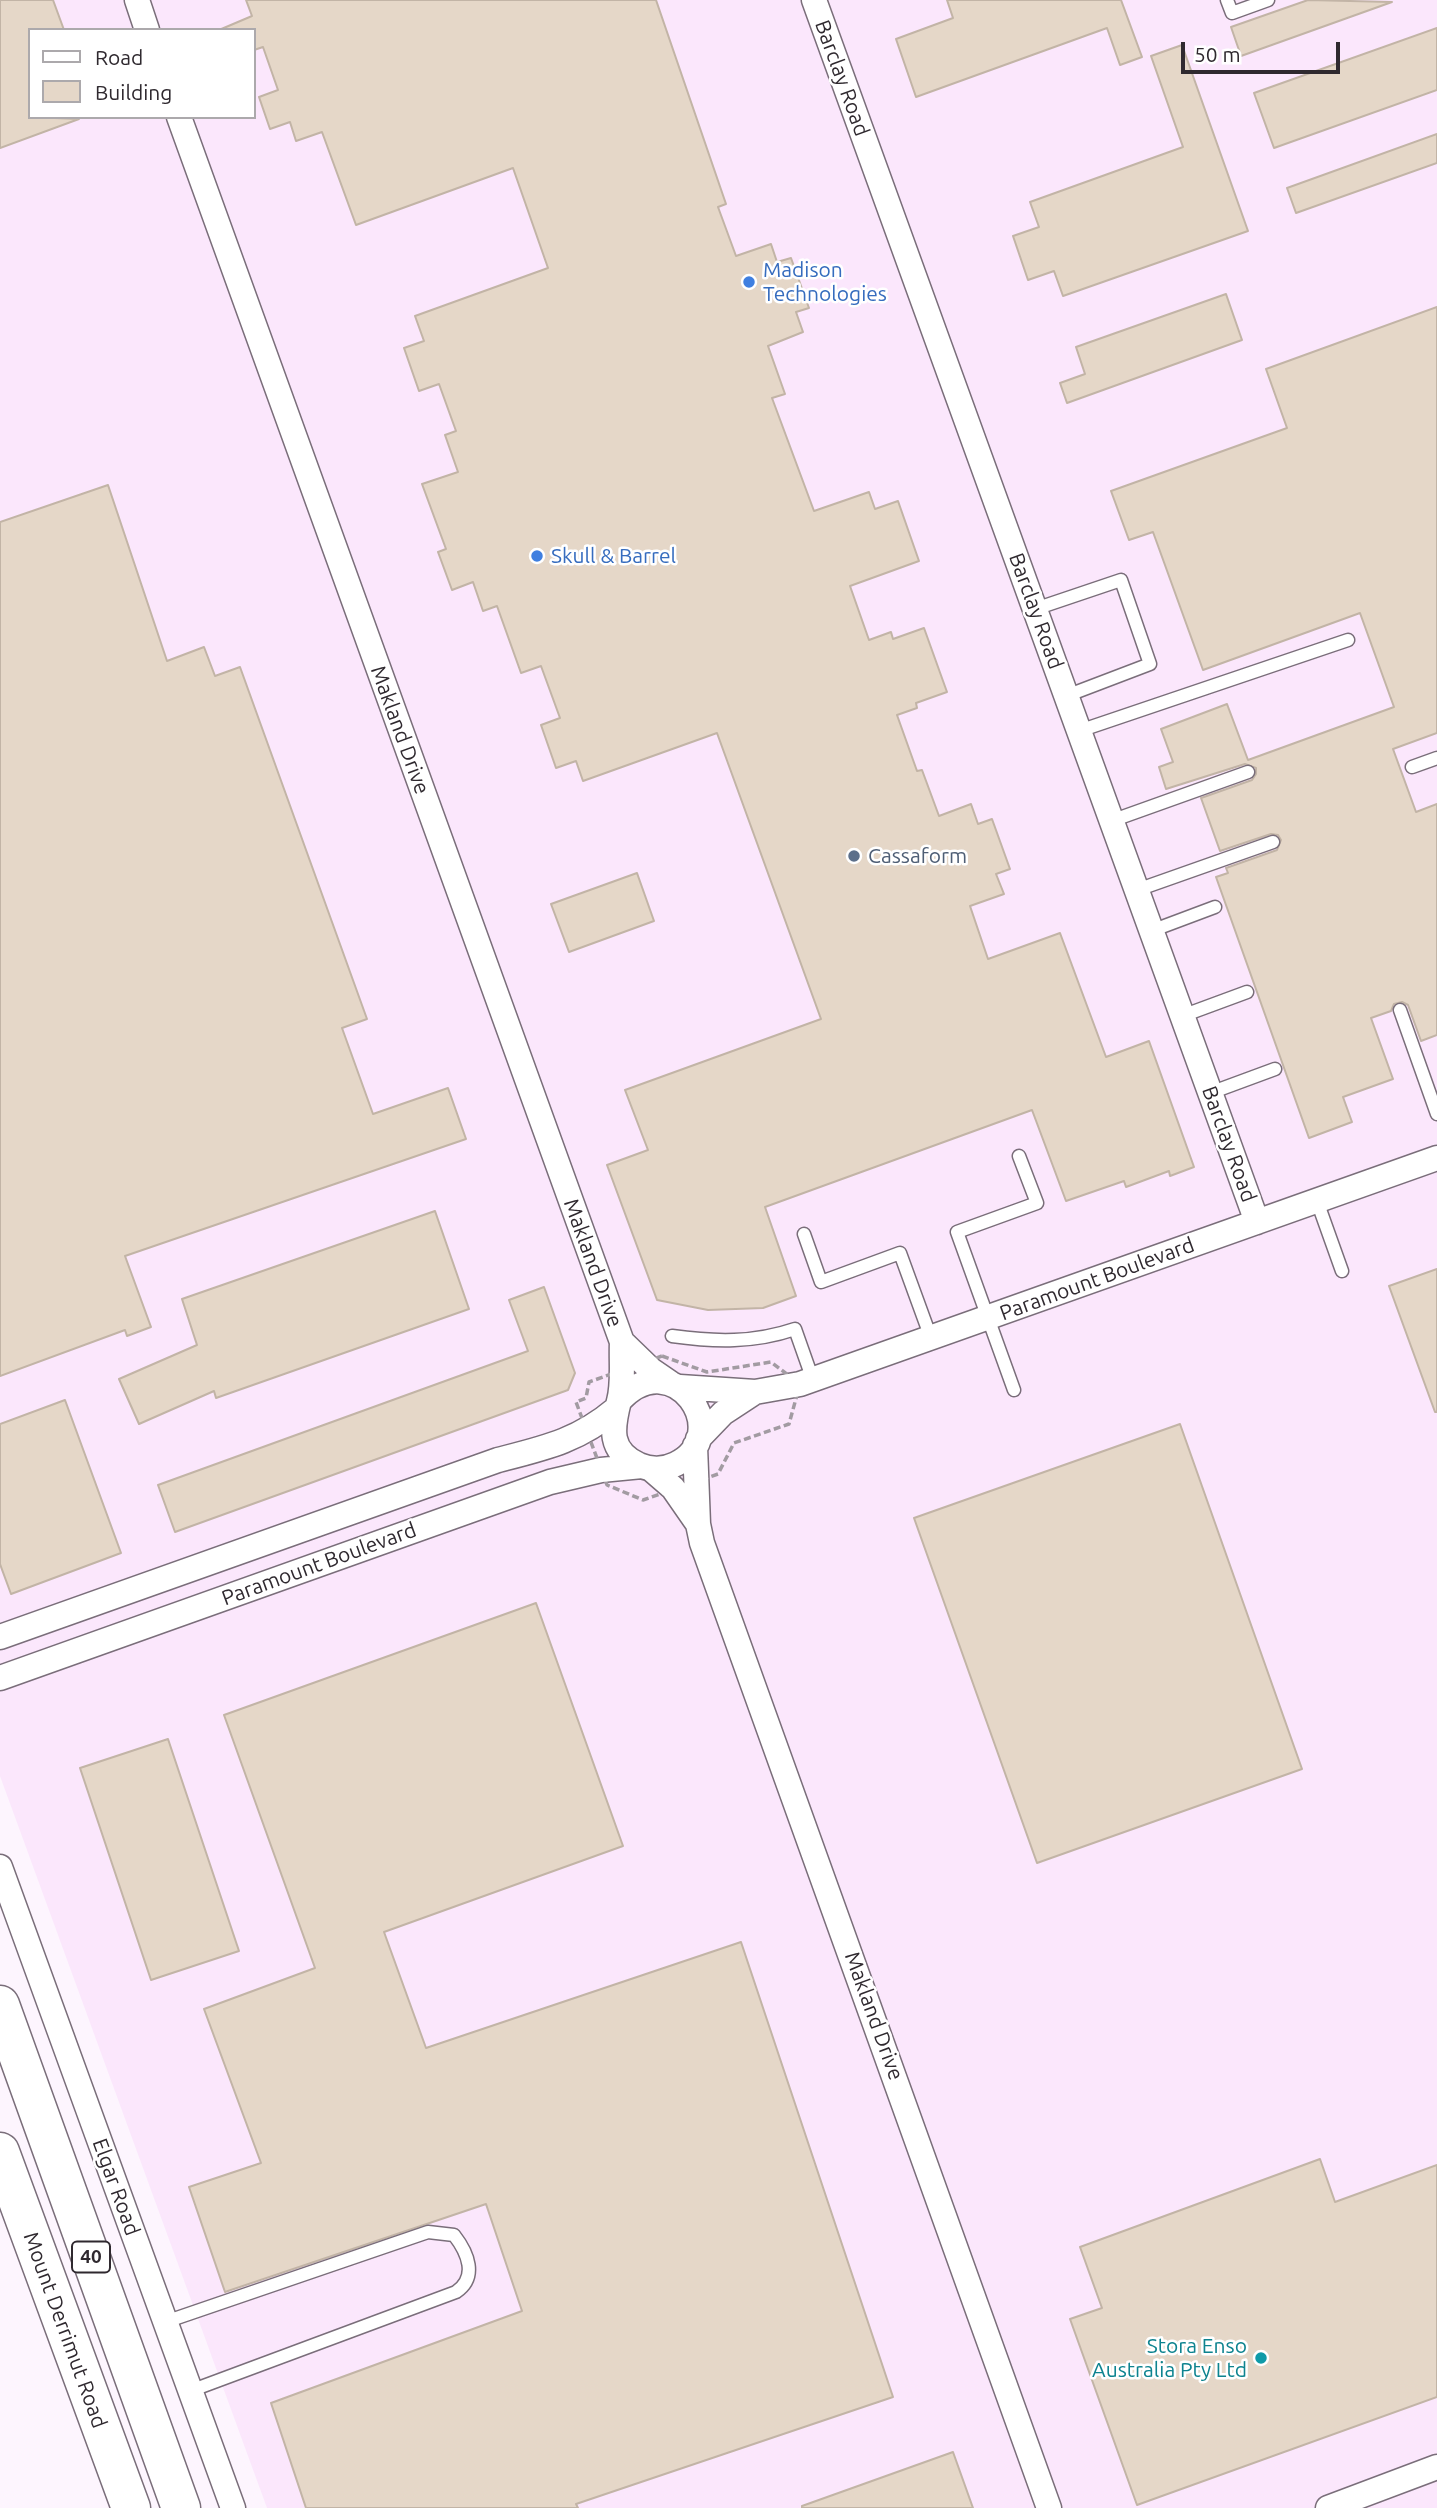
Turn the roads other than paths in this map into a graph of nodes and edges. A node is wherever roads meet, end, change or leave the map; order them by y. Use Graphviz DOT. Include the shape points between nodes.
graph roads {
  1 [pos="136,0"];
  2 [pos="814,0"];
  3 [pos="1227,0"];
  4 [pos="1268,0"];
  5 [pos="146,28"];
  6 [pos="179,119"];
  7 [pos="1035,609"];
  8 [pos="1348,640"];
  9 [pos="1066,696"];
  10 [pos="1079,731"];
  11 [pos="1437,758"];
  12 [pos="1412,767"];
  13 [pos="1248,772"];
  14 [pos="1111,821"];
  15 [pos="1273,842"];
  16 [pos="1136,890"];
  17 [pos="1215,907"];
  18 [pos="1151,931"];
  19 [pos="1247,992"];
  20 [pos="1400,1010"];
  21 [pos="1182,1016"];
  22 [pos="1275,1069"];
  23 [pos="1210,1093"];
  24 [pos="1437,1115"];
  25 [pos="1019,1156"];
  26 [pos="1437,1158"];
  27 [pos="1317,1201"];
  28 [pos="1257,1222"];
  29 [pos="804,1234"];
  30 [pos="1342,1271"];
  31 [pos="988,1318"];
  32 [pos="672,1336"];
  33 [pos="931,1338"];
  34 [pos="622,1342"];
  35 [pos="813,1380"];
  36 [pos="675,1385"];
  37 [pos="1014,1390"];
  38 [pos="755,1392"];
  39 [pos="617,1405"];
  40 [pos="697,1442"];
  41 [pos="647,1468"];
  42 [pos="698,1524"];
  43 [pos="0,1637"];
  44 [pos="6,1678"];
  45 [pos="0,1867"];
  46 [pos="0,2006"];
  47 [pos="0,2152"];
  48 [pos="165,2322"];
  49 [pos="190,2391"];
  50 [pos="1437,2467"];
  51 [pos="131,2508"];
  52 [pos="181,2508"];
  53 [pos="233,2508"];
  54 [pos="1049,2508"];
  55 [pos="1328,2508"];
  1 -- 5 [label="street"];
  2 -- 7 [label="street, Barclay Road"];
  3 -- 4 [label="lane" via="1232,13"];
  6 -- 34 [label="street, Makland Drive"];
  7 -- 9 [label="street, Barclay Road"];
  7 -- 9 [label="lane" via="1121,580 1150,664"];
  8 -- 10 [label="lane"];
  9 -- 10 [label="street, Barclay Road"];
  10 -- 14 [label="street, Barclay Road"];
  11 -- 12 [label="lane"];
  13 -- 14 [label="lane"];
  14 -- 16 [label="street, Barclay Road"];
  15 -- 16 [label="lane"];
  16 -- 18 [label="street, Barclay Road"];
  17 -- 18 [label="lane"];
  18 -- 21 [label="street, Barclay Road"];
  19 -- 21 [label="lane"];
  20 -- 24 [label="lane"];
  21 -- 23 [label="street, Barclay Road"];
  22 -- 23 [label="lane"];
  23 -- 28 [label="street, Barclay Road"];
  25 -- 31 [label="lane" via="1037,1203 957,1232"];
  26 -- 27 [label="street, Paramount Boulevard"];
  27 -- 28 [label="street, Paramount Boulevard"];
  27 -- 30 [label="lane"];
  28 -- 31 [label="street, Paramount Boulevard"];
  29 -- 33 [label="lane" via="821,1282 900,1253"];
  31 -- 33 [label="street, Paramount Boulevard"];
  31 -- 37 [label="lane"];
  32 -- 35 [label="lane" via="705,1341 764,1340 795,1329"];
  33 -- 35 [label="street, Paramount Boulevard"];
  34 -- 36 [label="street, Makland Drive"];
  34 -- 39 [label="street, Makland Drive"];
  35 -- 38 [label="street, Paramount Boulevard"];
  36 -- 38 [label="street, Paramount Boulevard"];
  36 -- 39 [label="street" via="641,1384"];
  36 -- 40 [label="street" via="698,1410"];
  38 -- 40 [label="street, Paramount Boulevard" via="723,1413"];
  39 -- 41 [label="street" via="614,1437 630,1460"];
  39 -- 43 [label="street, Paramount Boulevard" via="586,1431 546,1449 498,1460"];
  40 -- 41 [label="street" via="677,1464"];
  40 -- 42 [label="street, Makland Drive"];
  41 -- 42 [label="street, Makland Drive" via="673,1488"];
  41 -- 44 [label="street, Paramount Boulevard" via="601,1470 550,1482"];
  42 -- 54 [label="street, Makland Drive"];
  45 -- 48 [label="street, Elgar Road"];
  46 -- 52 [label="main road, 40"];
  47 -- 51 [label="main road, Mount Derrimut Road / 40"];
  48 -- 49 [label="street, Elgar Road"];
  48 -- 49 [label="lane" via="428,2232 454,2235 462,2245 469,2277 456,2292"];
  49 -- 53 [label="street, Elgar Road"];
  50 -- 55 [label="street"];
}
